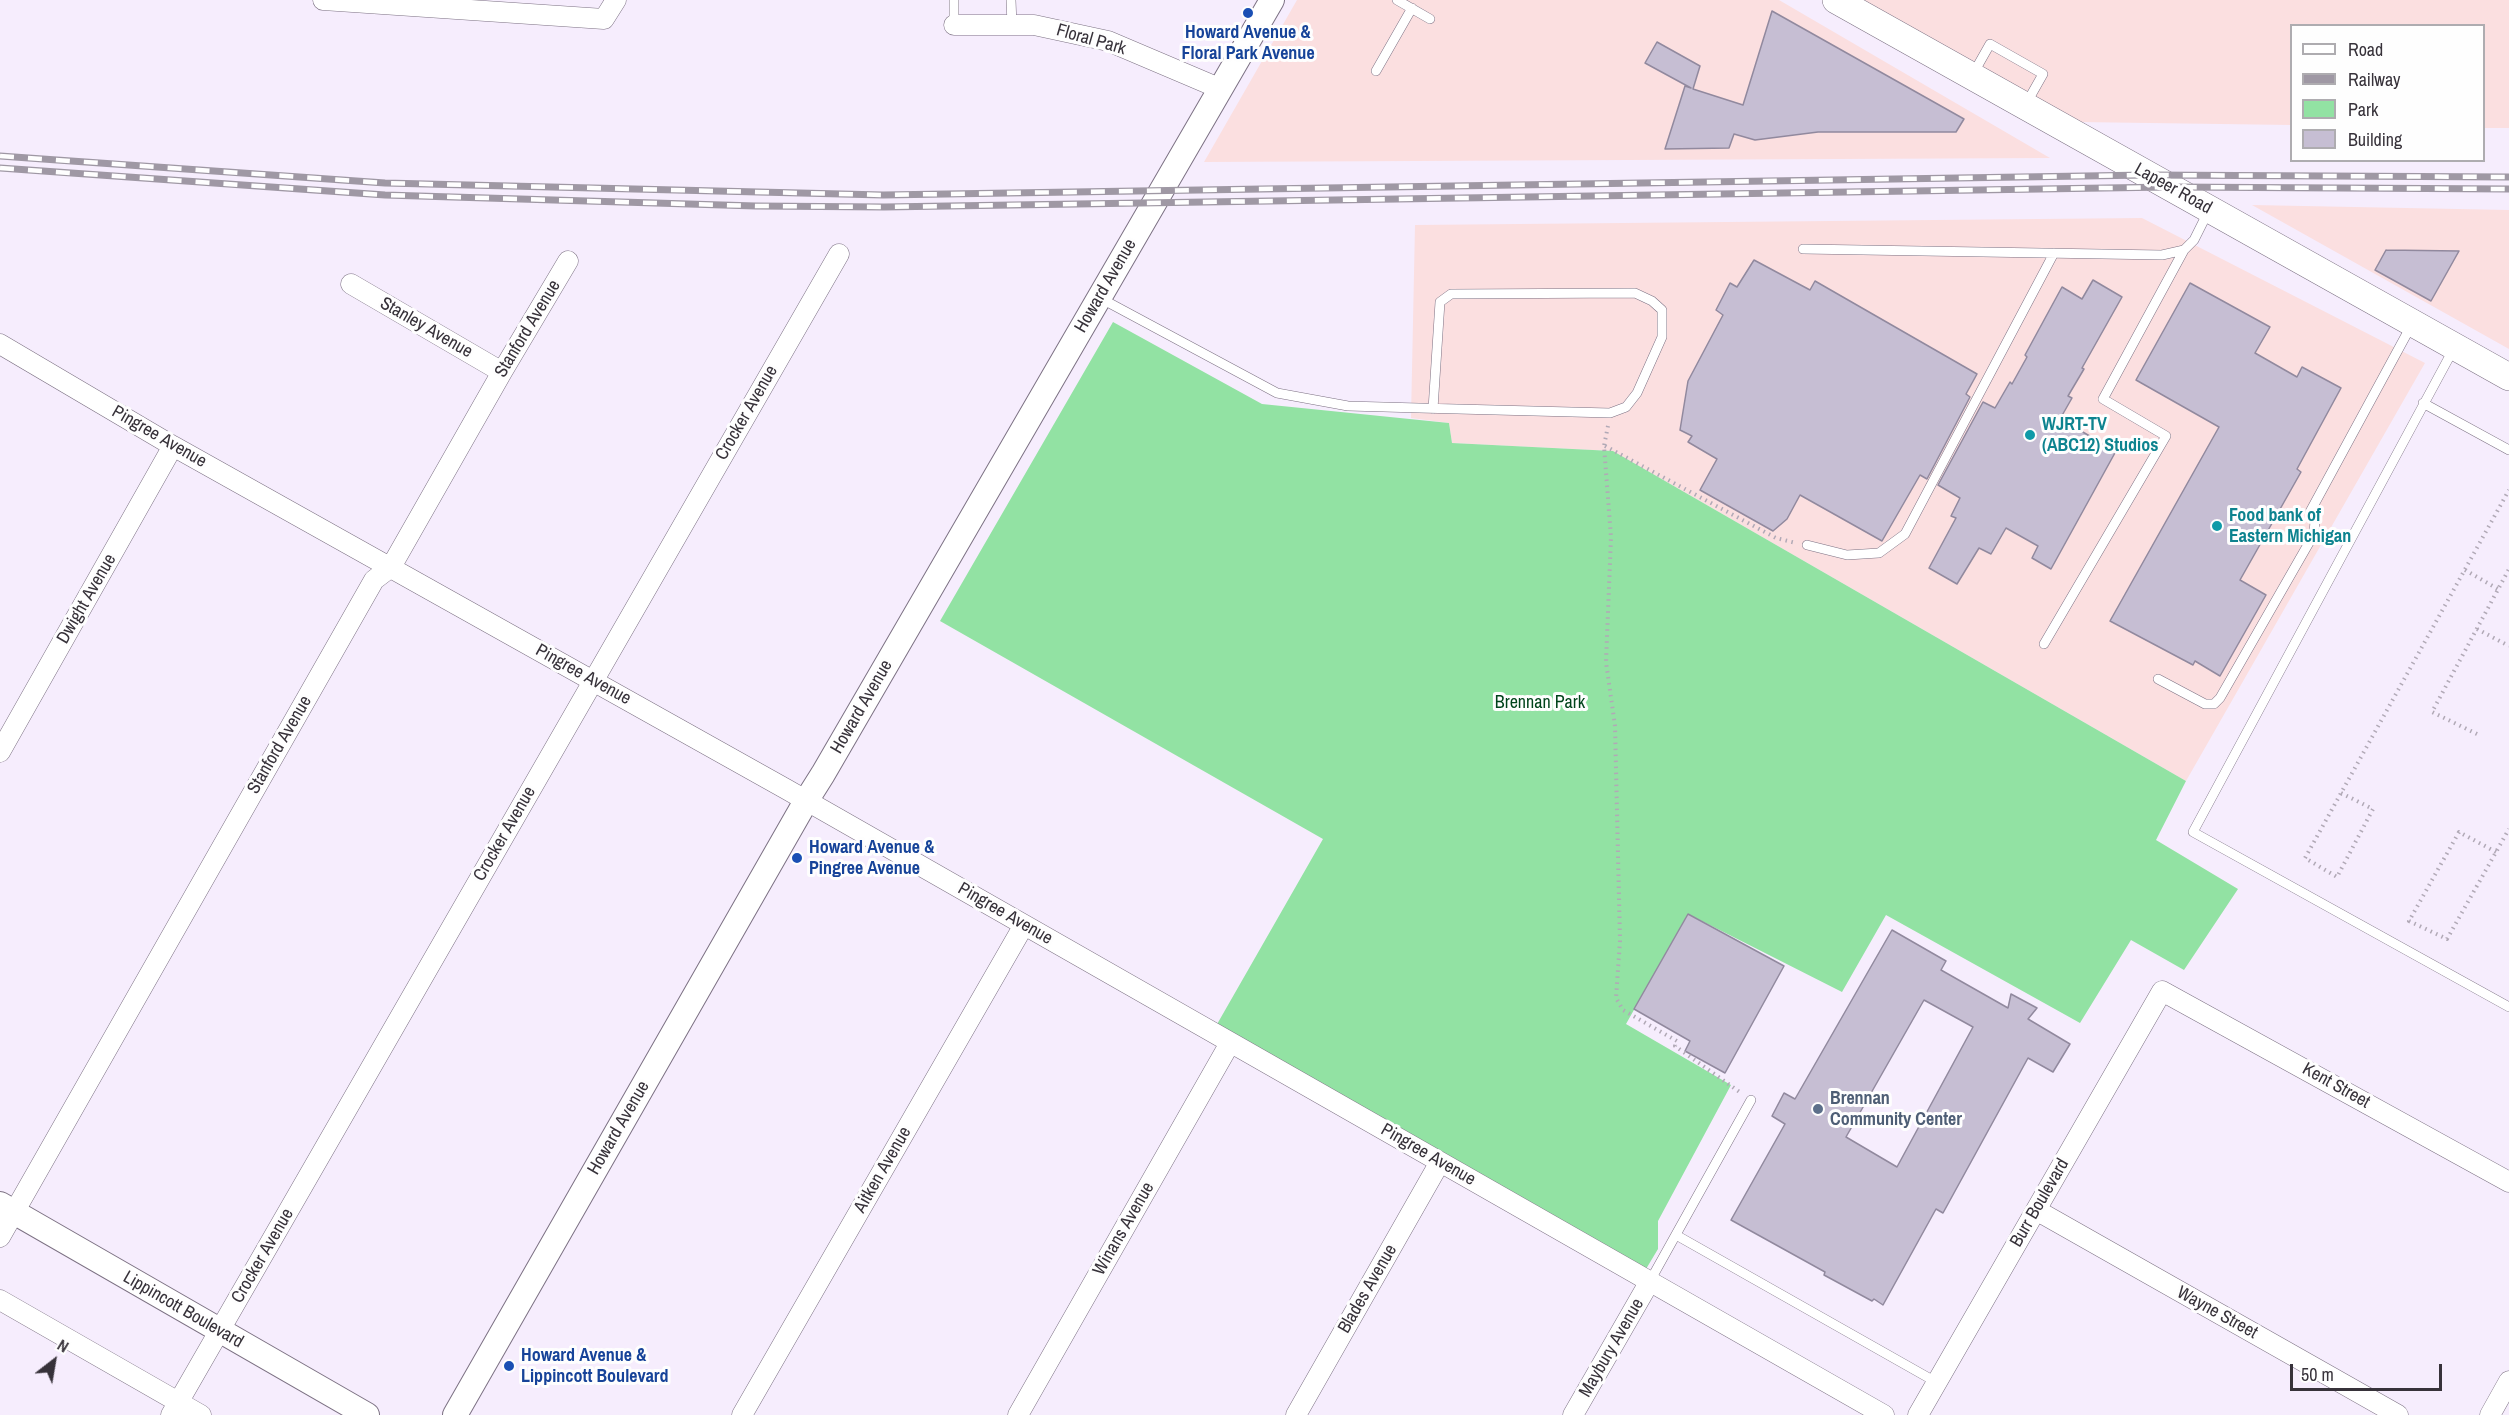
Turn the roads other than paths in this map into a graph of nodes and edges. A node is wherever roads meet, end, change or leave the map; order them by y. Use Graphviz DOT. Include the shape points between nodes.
graph roads {
  1 [pos="616,0"];
  2 [pos="954,0"];
  3 [pos="1011,0"];
  4 [pos="1272,0"];
  5 [pos="1397,0"];
  6 [pos="1836,0"];
  7 [pos="323,1"];
  8 [pos="1412,8"];
  9 [pos="1430,19"];
  10 [pos="954,25"];
  11 [pos="1012,25"];
  12 [pos="1376,71"];
  13 [pos="1972,76"];
  14 [pos="1221,89"];
  15 [pos="2025,106"];
  16 [pos="2209,210"];
  17 [pos="1803,249"];
  18 [pos="2184,250"];
  19 [pos="2054,253"];
  20 [pos="838,254"];
  21 [pos="568,261"];
  22 [pos="351,284"];
  23 [pos="1100,298"];
  24 [pos="2413,324"];
  25 [pos="0,344"];
  26 [pos="2454,346"];
  27 [pos="501,372"];
  28 [pos="2509,377"];
  29 [pos="2423,404"];
  30 [pos="1433,409"];
  31 [pos="173,446"];
  32 [pos="2509,450"];
  33 [pos="1807,545"];
  34 [pos="391,567"];
  35 [pos="2044,644"];
  36 [pos="2158,679"];
  37 [pos="593,680"];
  38 [pos="0,752"];
  39 [pos="806,801"];
  40 [pos="1024,925"];
  41 [pos="2162,991"];
  42 [pos="2509,1007"];
  43 [pos="1230,1042"];
  44 [pos="1751,1100"];
  45 [pos="1440,1162"];
  46 [pos="2509,1182"];
  47 [pos="7,1209"];
  48 [pos="2036,1210"];
  49 [pos="1676,1235"];
  50 [pos="0,1237"];
  51 [pos="1650,1281"];
  52 [pos="0,1300"];
  53 [pos="220,1332"];
  54 [pos="2509,1381"];
  55 [pos="1936,1382"];
  56 [pos="1855,1407"];
  57 [pos="175,1409"];
  58 [pos="201,1415"];
  59 [pos="367,1415"];
  60 [pos="454,1415"];
  61 [pos="742,1415"];
  62 [pos="1018,1415"];
  63 [pos="1296,1415"];
  64 [pos="1573,1415"];
  65 [pos="1884,1415"];
  66 [pos="1918,1415"];
  67 [pos="2398,1415"];
  68 [pos="2490,1415"];
  1 -- 7 [label="street" via="604,18"];
  2 -- 10 [label="lane"];
  3 -- 11 [label="lane"];
  4 -- 14 [label="street, Howard Avenue"];
  5 -- 8 [label="lane"];
  6 -- 13 [label="main road, Lapeer Road"];
  8 -- 9 [label="lane"];
  8 -- 12 [label="lane"];
  10 -- 11 [label="street, Floral Park"];
  11 -- 14 [label="street, Floral Park" via="1034,25 1108,40"];
  13 -- 15 [label="main road, Lapeer Road"];
  13 -- 15 [label="lane" via="1990,44 2043,74"];
  14 -- 23 [label="street, Howard Avenue"];
  15 -- 16 [label="main road, Lapeer Road"];
  16 -- 18 [label="lane"];
  16 -- 24 [label="main road, Lapeer Road"];
  17 -- 19 [label="lane"];
  18 -- 19 [label="lane" via="2162,255"];
  18 -- 35 [label="lane" via="2103,399 2166,436"];
  19 -- 33 [label="lane" via="1905,534 1879,554 1847,555"];
  20 -- 37 [label="street, Crocker Avenue"];
  21 -- 27 [label="street, Stanford Avenue"];
  22 -- 27 [label="street, Stanley Avenue"];
  23 -- 30 [label="lane" via="1277,393 1348,406"];
  23 -- 39 [label="street, Howard Avenue"];
  24 -- 26 [label="main road, Lapeer Road"];
  24 -- 36 [label="lane" via="2310,512 2314,534 2220,698 2214,704 2205,704"];
  25 -- 31 [label="street, Pingree Avenue"];
  26 -- 28 [label="main road, Lapeer Road"];
  26 -- 29 [label="lane"];
  27 -- 34 [label="street, Stanford Avenue"];
  29 -- 32 [label="lane"];
  29 -- 42 [label="lane" via="2193,832"];
  30 -- 30 [label="lane" via="1610,413 1626,407 1637,393 1662,337 1662,310 1635,293 1451,294 1440,302"];
  31 -- 34 [label="street, Pingree Avenue"];
  31 -- 38 [label="street, Dwight Avenue"];
  34 -- 37 [label="street, Pingree Avenue"];
  34 -- 47 [label="street, Stanford Avenue" via="374,580"];
  37 -- 39 [label="street, Pingree Avenue"];
  37 -- 53 [label="street, Crocker Avenue"];
  39 -- 40 [label="street, Pingree Avenue"];
  39 -- 60 [label="street, Howard Avenue"];
  40 -- 43 [label="street, Pingree Avenue"];
  40 -- 61 [label="street, Aitken Avenue"];
  41 -- 46 [label="street, Kent Street"];
  41 -- 48 [label="street, Burr Boulevard"];
  43 -- 45 [label="street, Pingree Avenue"];
  43 -- 62 [label="street, Winans Avenue"];
  44 -- 49 [label="lane"];
  45 -- 51 [label="street, Pingree Avenue"];
  45 -- 63 [label="street, Blades Avenue"];
  47 -- 50 [label="street, Stanford Avenue"];
  47 -- 53 [label="street, Lippincott Boulevard"];
  48 -- 55 [label="street, Burr Boulevard"];
  48 -- 67 [label="street, Wayne Street"];
  49 -- 51 [label="lane"];
  49 -- 55 [label="lane"];
  51 -- 56 [label="street, Pingree Avenue"];
  51 -- 64 [label="street, Maybury Avenue"];
  52 -- 57 [label="street"];
  53 -- 57 [label="street, Crocker Avenue"];
  53 -- 59 [label="street, Lippincott Boulevard"];
  54 -- 68 [label="street"];
  55 -- 66 [label="street, Burr Boulevard"];
  56 -- 65 [label="street, Pingree Avenue"];
  57 -- 58 [label="street"];
}
